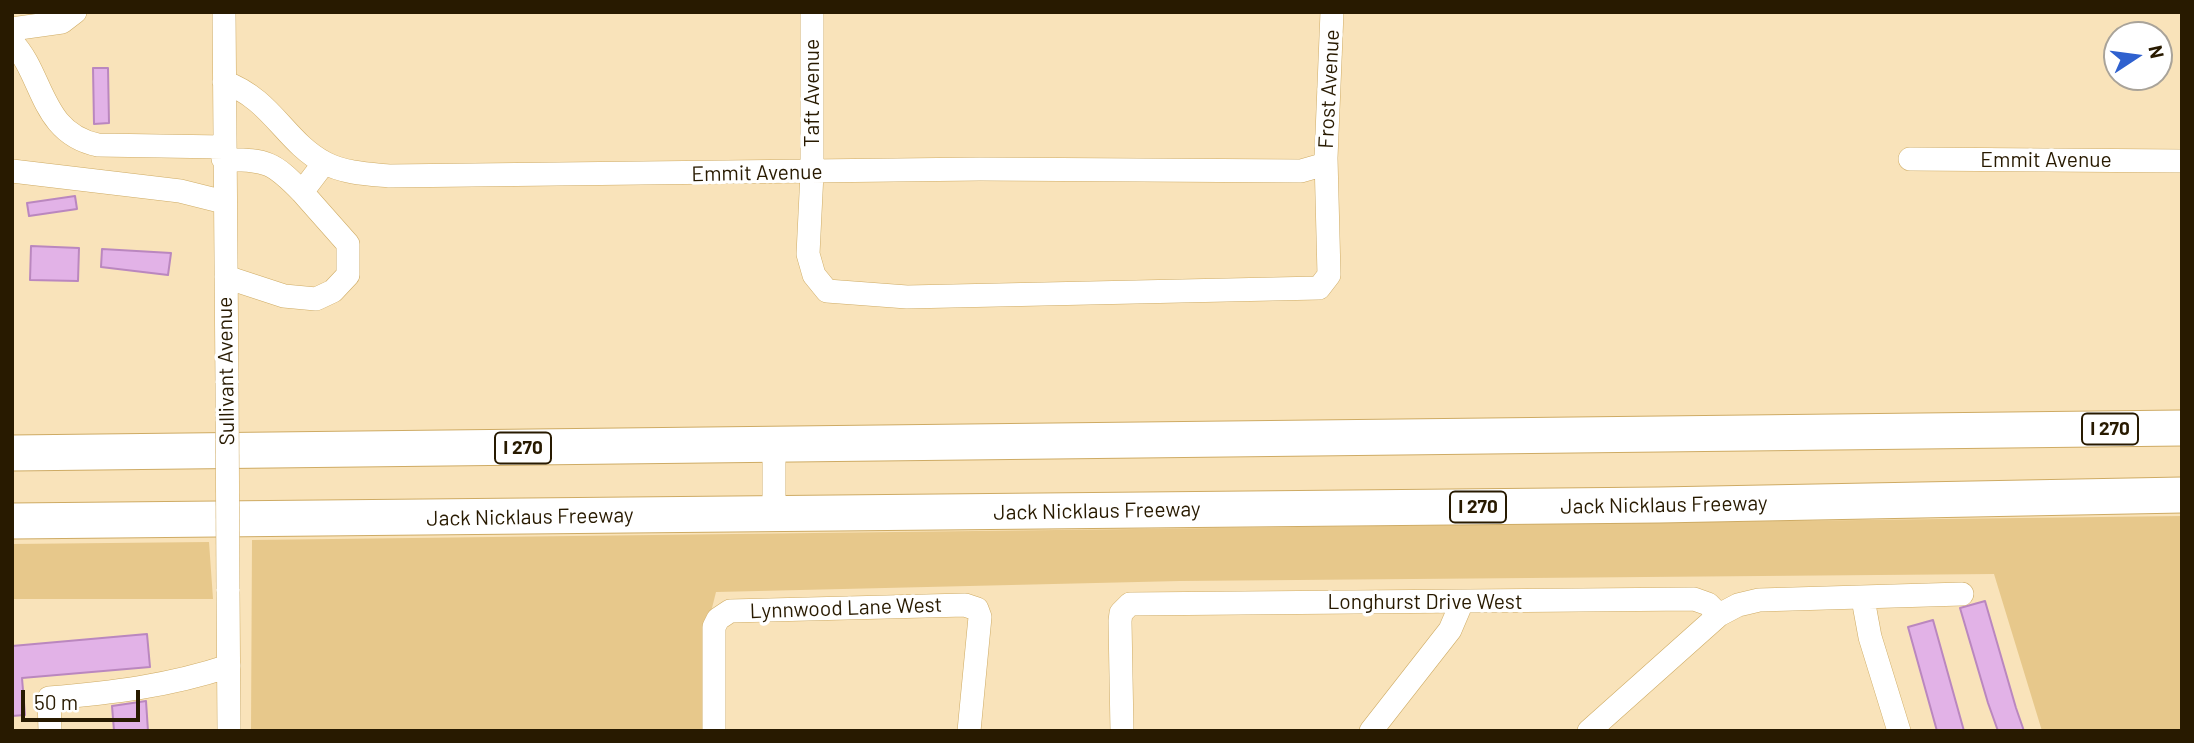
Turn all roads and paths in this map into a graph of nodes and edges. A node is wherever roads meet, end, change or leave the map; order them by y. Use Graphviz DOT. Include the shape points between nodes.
graph roads {
  1 [pos="75,12"];
  2 [pos="224,12"];
  3 [pos="812,12"];
  4 [pos="1332,12"];
  5 [pos="12,29"];
  6 [pos="12,42"];
  7 [pos="224,82"];
  8 [pos="223,153"];
  9 [pos="1910,159"];
  10 [pos="1324,161"];
  11 [pos="2182,161"];
  12 [pos="324,163"];
  13 [pos="12,170"];
  14 [pos="812,173"];
  15 [pos="302,192"];
  16 [pos="224,202"];
  17 [pos="226,277"];
  18 [pos="2182,421"];
  19 [pos="2182,428"];
  20 [pos="2039,429"];
  21 [pos="774,444"];
  22 [pos="12,453"];
  23 [pos="2182,495"];
  24 [pos="774,514"];
  25 [pos="12,521"];
  26 [pos="1962,594"];
  27 [pos="1863,599"];
  28 [pos="1462,602"];
  29 [pos="1719,615"];
  30 [pos="229,666"];
  31 [pos="50,731"];
  32 [pos="229,731"];
  33 [pos="714,731"];
  34 [pos="969,731"];
  35 [pos="1122,731"];
  36 [pos="1371,731"];
  37 [pos="1589,731"];
  38 [pos="1899,731"];
  1 -- 5 [label="street" via="62,22"];
  2 -- 7 [label="street, Sullivant Avenue"];
  3 -- 14 [label="street, Taft Avenue"];
  4 -- 10 [label="street, Frost Avenue"];
  6 -- 8 [label="street" via="48,109 80,141"];
  7 -- 8 [label="street, Sullivant Avenue"];
  7 -- 12 [label="street, Emmit Avenue" via="246,90"];
  8 -- 15 [label="street" via="264,161 280,169"];
  8 -- 16 [label="street, Sullivant Avenue"];
  9 -- 11 [label="street, Emmit Avenue"];
  10 -- 14 [label="street, Emmit Avenue" via="1301,171"];
  10 -- 14 [label="street, Taft Avenue" via="1329,275 1320,288 1300,289 907,297 827,291 814,275 808,254"];
  12 -- 14 [label="street, Emmit Avenue" via="388,176"];
  12 -- 15 [label="street"];
  13 -- 16 [label="street" via="180,191"];
  15 -- 17 [label="street" via="348,244 348,275 333,291 316,299 284,296"];
  16 -- 17 [label="street, Sullivant Avenue"];
  17 -- 30 [label="street, Sullivant Avenue, bridge"];
  18 -- 20 [label="highway"];
  19 -- 20 [label="highway, I 270"];
  20 -- 21 [label="highway, I 270"];
  21 -- 22 [label="highway, I 270"];
  21 -- 24 [label="street"];
  23 -- 24 [label="highway, Jack Nicklaus Freeway / I 270"];
  24 -- 25 [label="highway, Jack Nicklaus Freeway / I 270"];
  26 -- 27 [label="street"];
  27 -- 29 [label="street" via="1759,600"];
  27 -- 38 [label="street"];
  28 -- 29 [label="street, Longhurst Drive West" via="1693,599 1708,604"];
  28 -- 35 [label="street, Longhurst Drive West" via="1125,606 1120,621"];
  28 -- 36 [label="street" via="1450,630"];
  29 -- 37 [label="street"];
  30 -- 31 [label="street" via="128,692 49,698"];
  30 -- 32 [label="street, Sullivant Avenue"];
  33 -- 34 [label="street, Lynnwood Lane West" via="714,627 730,611 965,604 977,609 979,624"];
}
